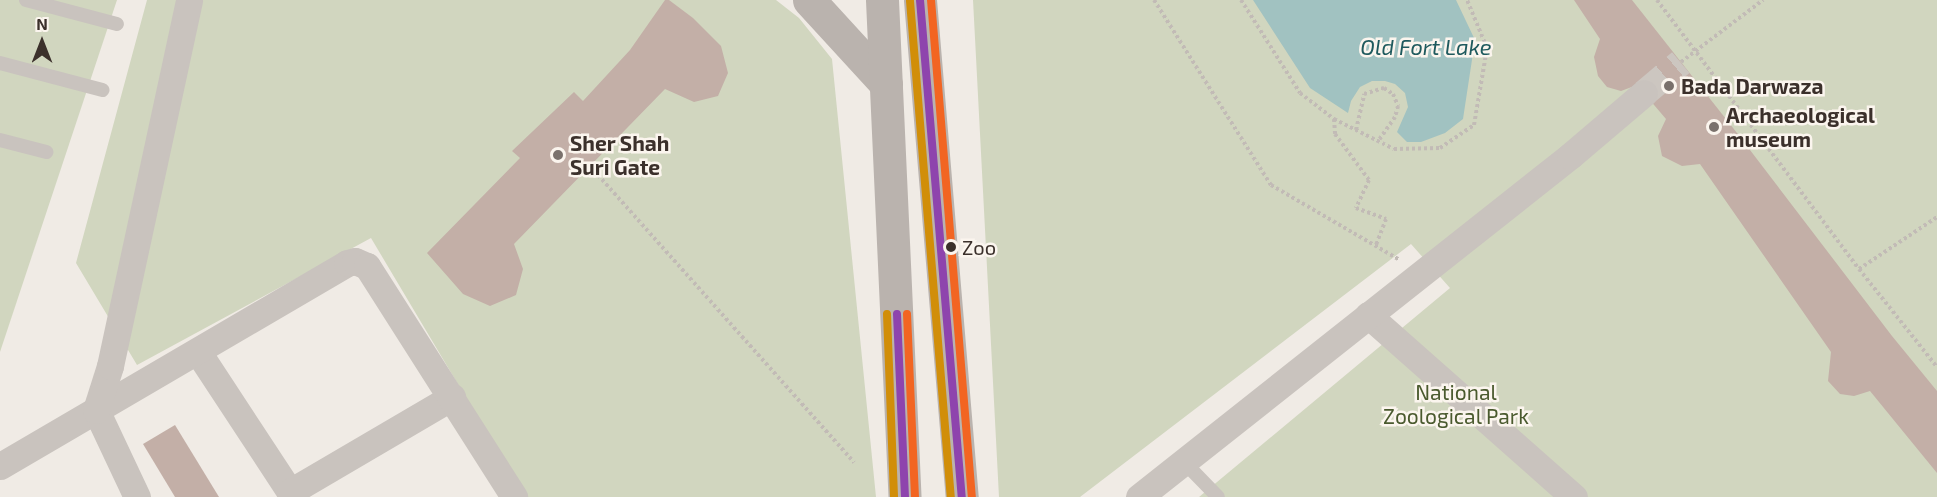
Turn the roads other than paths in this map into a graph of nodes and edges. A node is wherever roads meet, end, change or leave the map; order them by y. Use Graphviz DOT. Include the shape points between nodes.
graph roads {
  1 [pos="26,0"];
  2 [pos="189,0"];
  3 [pos="809,0"];
  4 [pos="882,0"];
  5 [pos="920,0"];
  6 [pos="117,24"];
  7 [pos="0,63"];
  8 [pos="886,84"];
  9 [pos="102,90"];
  10 [pos="1644,93"];
  11 [pos="0,140"];
  12 [pos="46,152"];
  13 [pos="1368,315"];
  14 [pos="198,352"];
  15 [pos="452,397"];
  16 [pos="96,410"];
  17 [pos="1183,461"];
  18 [pos="0,466"];
  19 [pos="289,495"];
  20 [pos="137,497"];
  21 [pos="514,497"];
  22 [pos="905,497"];
  23 [pos="962,497"];
  24 [pos="1138,497"];
  25 [pos="1218,497"];
  26 [pos="1574,497"];
  1 -- 6 [label="lane"];
  2 -- 16 [label="street" via="110,366"];
  3 -- 8 [label="main road"];
  4 -- 8 [label="main road"];
  5 -- 23 [label="main road"];
  7 -- 9 [label="lane"];
  8 -- 22 [label="main road"];
  10 -- 13 [label="street"];
  11 -- 12 [label="lane"];
  13 -- 17 [label="street"];
  13 -- 26 [label="street"];
  14 -- 15 [label="street" via="355,261 367,266"];
  14 -- 16 [label="street"];
  14 -- 19 [label="street"];
  15 -- 19 [label="street"];
  15 -- 21 [label="street"];
  16 -- 18 [label="street"];
  16 -- 20 [label="street"];
  17 -- 24 [label="street"];
  17 -- 25 [label="lane"];
}
